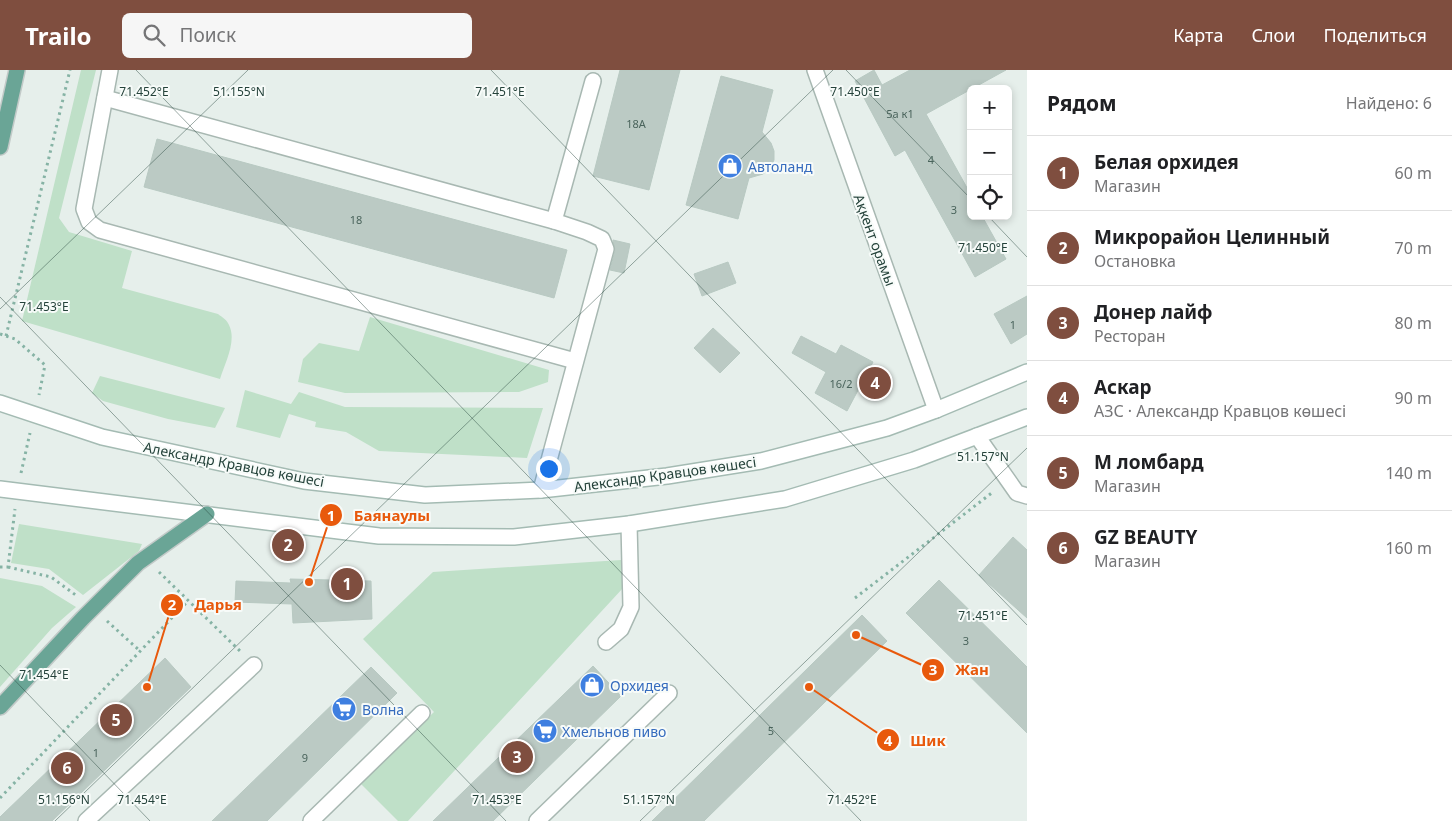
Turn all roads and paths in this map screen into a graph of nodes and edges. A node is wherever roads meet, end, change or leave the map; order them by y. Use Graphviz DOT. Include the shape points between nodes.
graph roads {
  1 [pos="17,70"];
  2 [pos="70,70"];
  3 [pos="110,70"];
  4 [pos="815,70"];
  5 [pos="593,81"];
  6 [pos="105,98"];
  7 [pos="0,147"];
  8 [pos="554,222"];
  9 [pos="0,334"];
  10 [pos="6,336"];
  11 [pos="575,361"];
  12 [pos="1027,372"];
  13 [pos="0,404"];
  14 [pos="936,410"];
  15 [pos="34,415"];
  16 [pos="1027,417"];
  17 [pos="977,436"];
  18 [pos="1008,480"];
  19 [pos="0,489"];
  20 [pos="541,490"];
  21 [pos="17,491"];
  22 [pos="1027,496"];
  23 [pos="207,514"];
  24 [pos="629,524"];
  25 [pos="0,566"];
  26 [pos="8,567"];
  27 [pos="157,570"];
  28 [pos="855,598"];
  29 [pos="188,601"];
  30 [pos="93,608"];
  31 [pos="606,642"];
  32 [pos="140,651"];
  33 [pos="254,665"];
  34 [pos="669,693"];
  35 [pos="0,707"];
  36 [pos="422,712"];
  37 [pos="0,798"];
  38 [pos="86,821"];
  39 [pos="311,821"];
  40 [pos="538,821"];
  1 -- 7 [label="main road"];
  2 -- 10 [label="path"];
  3 -- 6 [label="main road"];
  4 -- 14 [label="main road, Ақкент орамы"];
  5 -- 8 [label="main road"];
  6 -- 8 [label="main road"];
  6 -- 11 [label="main road" via="84,209 89,222 100,230"];
  8 -- 11 [label="main road" via="602,239 606,249"];
  9 -- 10 [label="path"];
  10 -- 15 [label="path" via="15,339 45,365"];
  11 -- 20 [label="main road"];
  12 -- 14 [label="main road, Александр Кравцов көшесі"];
  13 -- 15 [label="main road, Александр Кравцов көшесі"];
  14 -- 20 [label="main road, Александр Кравцов көшесі" via="887,428 761,461 667,476"];
  15 -- 20 [label="main road, Александр Кравцов көшесі" via="102,437 304,481 425,495"];
  15 -- 21 [label="path"];
  16 -- 17 [label="main road"];
  17 -- 18 [label="main road"];
  17 -- 24 [label="main road" via="914,460 786,499"];
  18 -- 22 [label="main road" via="1017,493"];
  18 -- 28 [label="path"];
  19 -- 21 [label="main road"];
  21 -- 23 [label="main road"];
  21 -- 26 [label="path"];
  23 -- 24 [label="main road" via="380,536 514,537"];
  23 -- 30 [label="main road" via="138,563"];
  24 -- 31 [label="main road" via="631,607 621,629"];
  25 -- 26 [label="path"];
  26 -- 30 [label="path" via="51,577"];
  27 -- 29 [label="path"];
  29 -- 32 [label="path"];
  29 -- 33 [label="path"];
  30 -- 32 [label="path"];
  30 -- 35 [label="main road"];
  32 -- 37 [label="path"];
  33 -- 38 [label="main road"];
  34 -- 40 [label="main road"];
  36 -- 39 [label="main road"];
}
